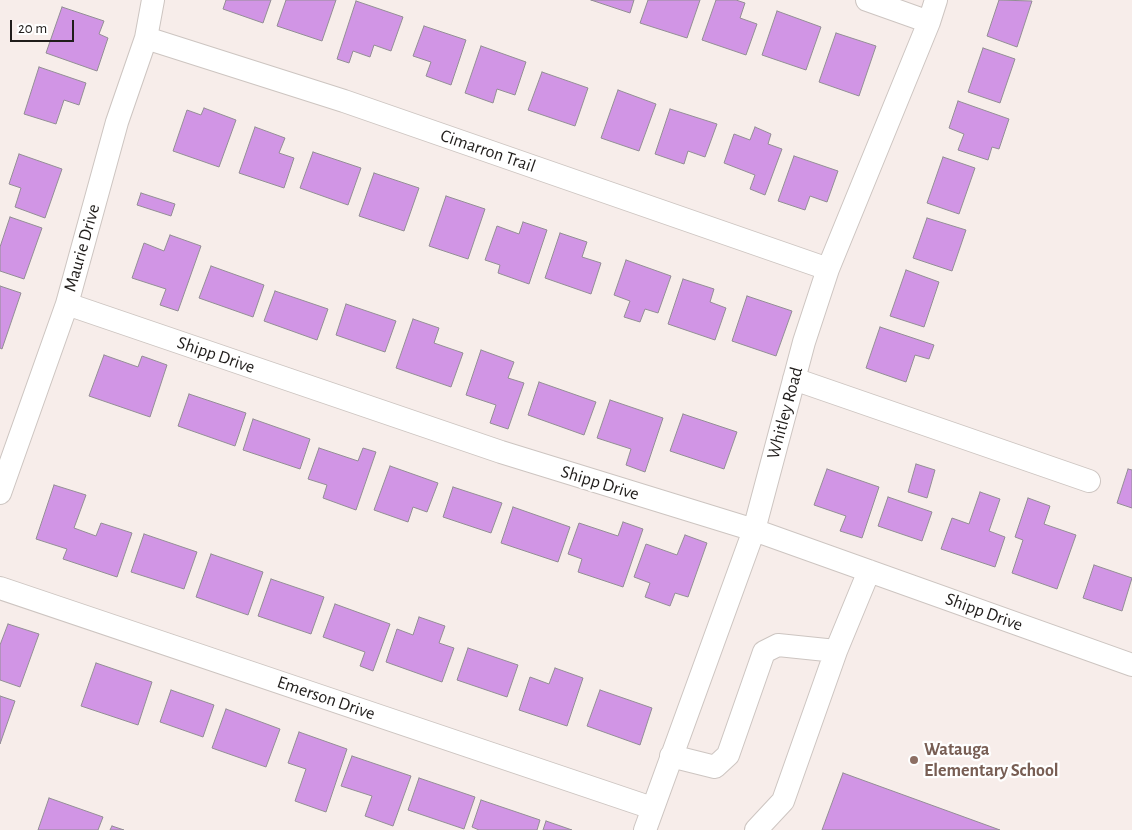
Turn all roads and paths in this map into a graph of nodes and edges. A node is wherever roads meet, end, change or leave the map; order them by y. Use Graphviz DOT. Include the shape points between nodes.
graph roads {
  1 [pos="154,0"];
  2 [pos="867,0"];
  3 [pos="936,0"];
  4 [pos="929,22"];
  5 [pos="146,38"];
  6 [pos="828,269"];
  7 [pos="66,304"];
  8 [pos="794,379"];
  9 [pos="1089,481"];
  10 [pos="0,493"];
  11 [pos="754,530"];
  12 [pos="869,571"];
  13 [pos="0,588"];
  14 [pos="836,651"];
  15 [pos="1132,665"];
  16 [pos="671,756"];
  17 [pos="652,808"];
  18 [pos="644,830"];
  19 [pos="756,830"];
  1 -- 5 [label="street, Maurie Drive"];
  2 -- 4 [label="street"];
  3 -- 4 [label="street, Whitley Road"];
  4 -- 6 [label="street, Whitley Road"];
  5 -- 6 [label="street, Cimarron Trail" via="344,101"];
  5 -- 7 [label="street, Maurie Drive" via="117,122"];
  6 -- 8 [label="street, Whitley Road"];
  7 -- 10 [label="street, Maurie Drive"];
  7 -- 11 [label="street, Shipp Drive" via="501,452"];
  8 -- 9 [label="street"];
  8 -- 11 [label="street, Whitley Road"];
  11 -- 12 [label="street, Shipp Drive"];
  11 -- 16 [label="street, Whitley Road"];
  12 -- 14 [label="street"];
  12 -- 15 [label="street, Shipp Drive"];
  13 -- 17 [label="street, Emerson Drive"];
  14 -- 16 [label="street" via="778,645 764,652 728,755 715,767"];
  14 -- 19 [label="street" via="783,802"];
  16 -- 17 [label="street, Whitley Road"];
  17 -- 18 [label="street, Whitley Road"];
}
